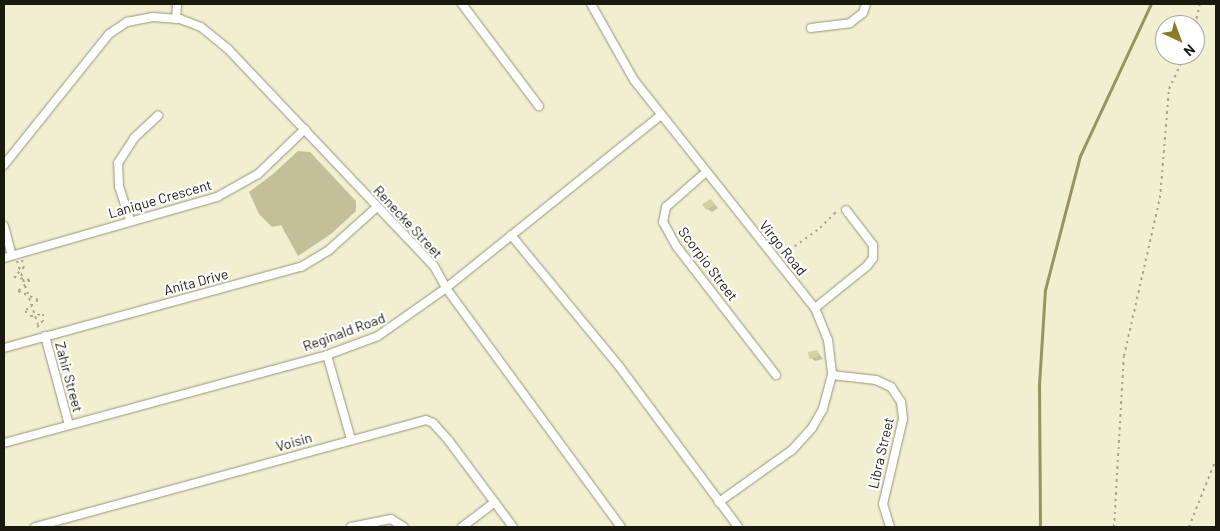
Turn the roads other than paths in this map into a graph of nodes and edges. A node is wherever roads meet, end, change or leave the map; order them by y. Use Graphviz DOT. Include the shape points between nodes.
graph roads {
  1 [pos="177,4"];
  2 [pos="462,4"];
  3 [pos="591,4"];
  4 [pos="866,4"];
  5 [pos="176,19"];
  6 [pos="811,28"];
  7 [pos="539,106"];
  8 [pos="158,116"];
  9 [pos="660,116"];
  10 [pos="304,129"];
  11 [pos="4,165"];
  12 [pos="706,172"];
  13 [pos="378,207"];
  14 [pos="846,210"];
  15 [pos="130,220"];
  16 [pos="4,226"];
  17 [pos="511,235"];
  18 [pos="16,254"];
  19 [pos="4,258"];
  20 [pos="446,288"];
  21 [pos="815,308"];
  22 [pos="43,336"];
  23 [pos="4,348"];
  24 [pos="327,355"];
  25 [pos="776,375"];
  26 [pos="832,376"];
  27 [pos="69,426"];
  28 [pos="351,439"];
  29 [pos="4,443"];
  30 [pos="494,502"];
  31 [pos="719,502"];
  32 [pos="62,524"];
  33 [pos="35,527"];
  34 [pos="351,527"];
  35 [pos="404,527"];
  36 [pos="462,527"];
  37 [pos="513,527"];
  38 [pos="621,527"];
  39 [pos="738,527"];
  40 [pos="890,527"];
  1 -- 5 [label="street"];
  2 -- 7 [label="street"];
  3 -- 9 [label="street, Virgo Road" via="613,47"];
  4 -- 6 [label="street" via="863,13 850,23"];
  5 -- 10 [label="street, Renecke Street" via="209,32"];
  5 -- 11 [label="street, Renecke Street" via="152,17 127,22 109,34"];
  8 -- 15 [label="street" via="134,138 118,163 119,187"];
  9 -- 12 [label="street, Virgo Road"];
  9 -- 17 [label="street, Reginald Road"];
  10 -- 13 [label="street, Renecke Street"];
  10 -- 15 [label="street, Lanique Crescent" via="258,174 237,188 210,199"];
  12 -- 21 [label="street, Virgo Road"];
  12 -- 25 [label="street, Scorpio Street" via="666,206 663,222 677,247"];
  13 -- 20 [label="street, Renecke Street" via="434,266"];
  13 -- 22 [label="street, Anita Drive" via="330,250 300,267"];
  14 -- 21 [label="street" via="873,245 872,258 867,266"];
  15 -- 18 [label="street, Lanique Crescent"];
  16 -- 18 [label="street"];
  17 -- 20 [label="street, Reginald Road"];
  17 -- 31 [label="street" via="619,366"];
  18 -- 19 [label="street, Lanique Crescent"];
  20 -- 24 [label="street, Reginald Road" via="395,327"];
  20 -- 38 [label="street, Renecke Street"];
  21 -- 26 [label="street, Virgo Road" via="828,340"];
  22 -- 23 [label="street, Anita Drive"];
  22 -- 27 [label="street, Zahir Street"];
  24 -- 27 [label="street, Reginald Road"];
  24 -- 28 [label="street"];
  26 -- 31 [label="street, Virgo Road" via="824,409 802,441"];
  26 -- 40 [label="street, Libra Street" via="876,380 891,387 901,402 902,425 883,504"];
  27 -- 29 [label="street, Reginald Road"];
  28 -- 30 [label="street, Voisin" via="411,422 433,423"];
  28 -- 32 [label="street, Voisin"];
  30 -- 36 [label="street"];
  30 -- 37 [label="street, Voisin"];
  31 -- 39 [label="street"];
  32 -- 33 [label="street, Voisin"];
  34 -- 35 [label="street" via="391,519"];
}
